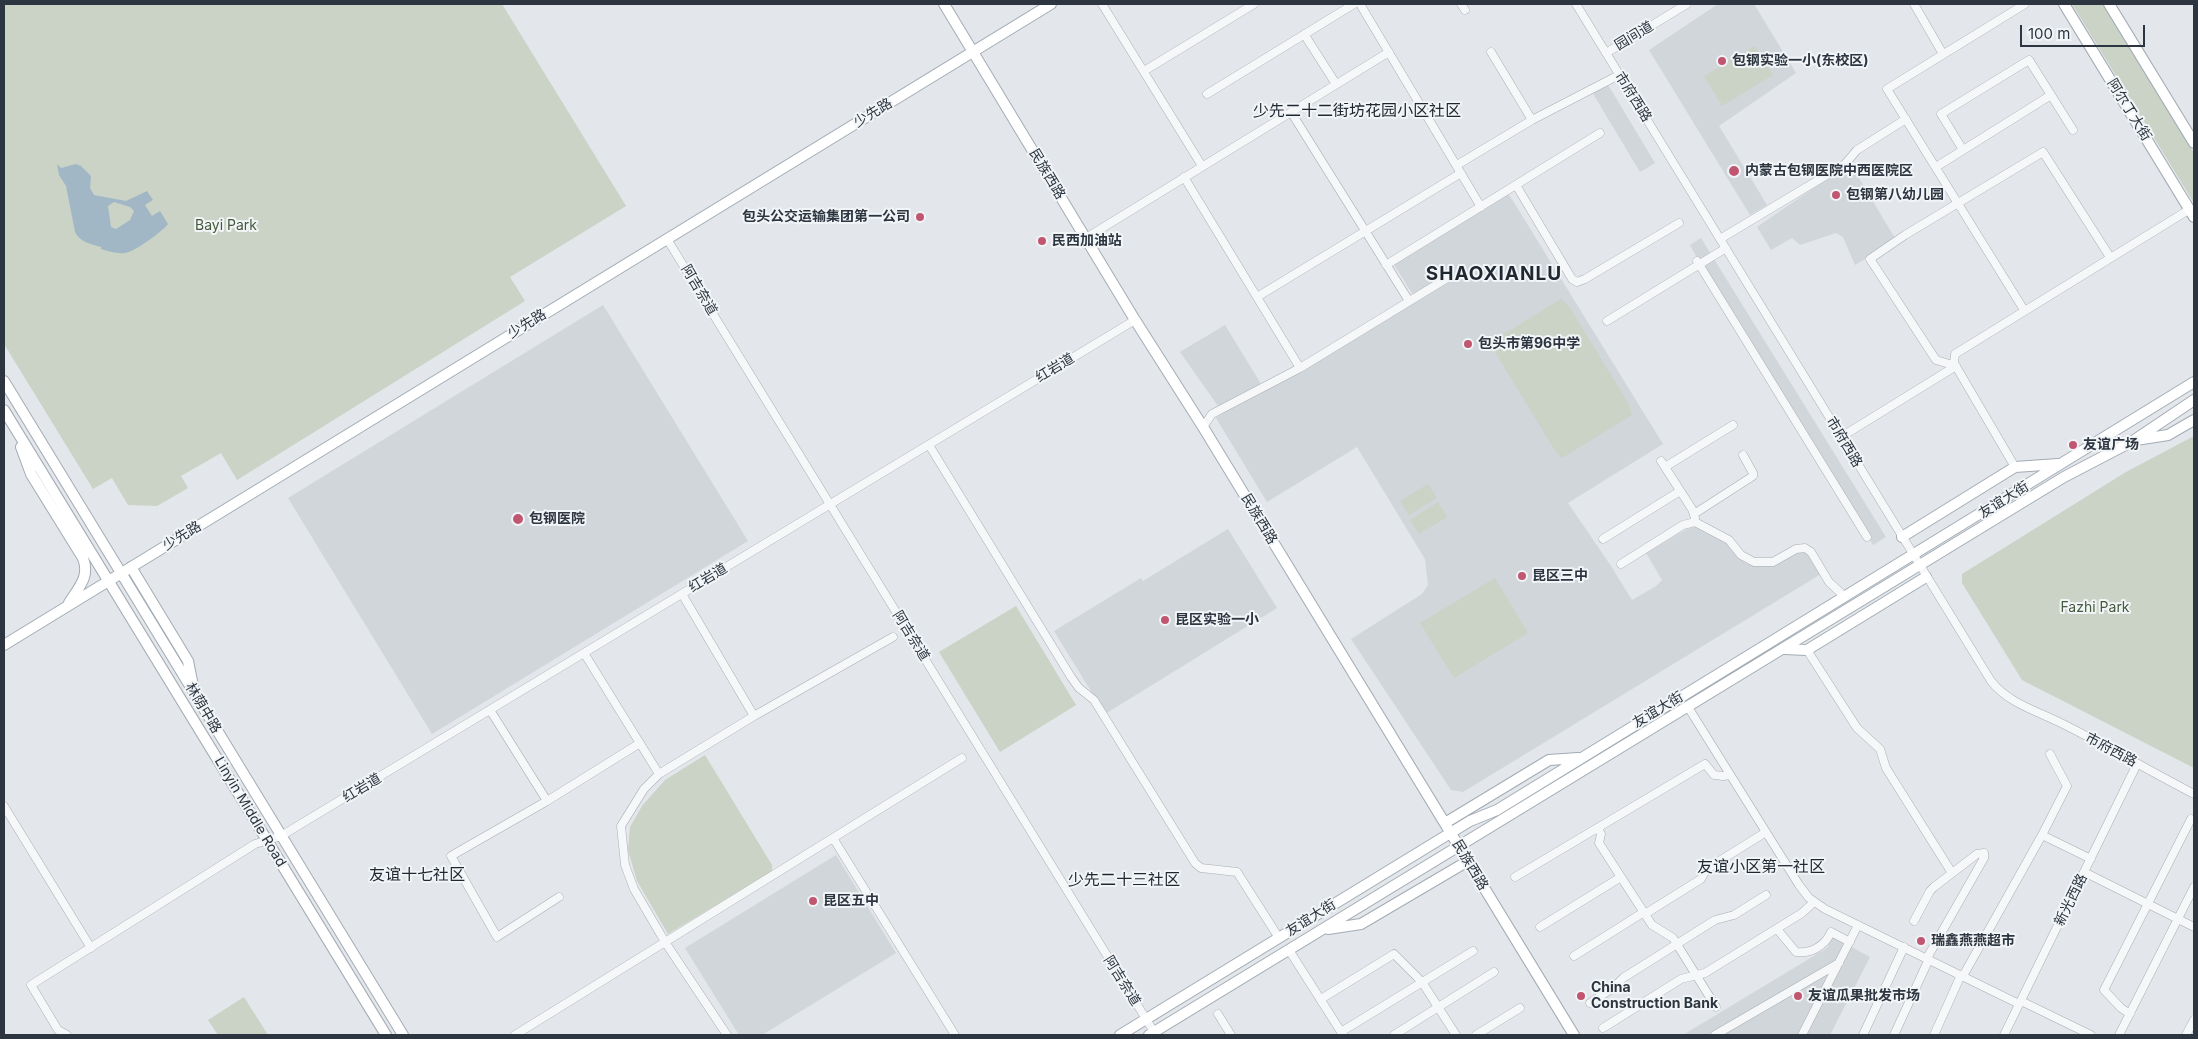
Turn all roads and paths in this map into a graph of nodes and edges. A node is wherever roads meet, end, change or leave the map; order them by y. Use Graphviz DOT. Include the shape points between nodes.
graph roads {
  1 [pos="944,4"];
  2 [pos="1051,4"];
  3 [pos="1102,4"];
  4 [pos="1254,4"];
  5 [pos="1354,4"];
  6 [pos="1360,4"];
  7 [pos="1576,4"];
  8 [pos="1687,4"];
  9 [pos="1914,4"];
  10 [pos="2025,4"];
  11 [pos="2064,4"];
  12 [pos="2109,4"];
  13 [pos="1304,34"];
  14 [pos="974,51"];
  15 [pos="1389,52"];
  16 [pos="1491,52"];
  17 [pos="1606,54"];
  18 [pos="1943,54"];
  19 [pos="1144,71"];
  20 [pos="1619,75"];
  21 [pos="1336,84"];
  22 [pos="1207,94"];
  23 [pos="2051,95"];
  24 [pos="1291,112"];
  25 [pos="1906,118"];
  26 [pos="1532,120"];
  27 [pos="2073,130"];
  28 [pos="1600,133"];
  29 [pos="2194,143"];
  30 [pos="1963,150"];
  31 [pos="1202,166"];
  32 [pos="1457,166"];
  33 [pos="1936,167"];
  34 [pos="1461,173"];
  35 [pos="1184,177"];
  36 [pos="1516,185"];
  37 [pos="1958,203"];
  38 [pos="1481,207"];
  39 [pos="2192,213"];
  40 [pos="1679,222"];
  41 [pos="1366,231"];
  42 [pos="1086,238"];
  43 [pos="667,239"];
  44 [pos="1720,239"];
  45 [pos="1726,248"];
  46 [pos="2110,257"];
  47 [pos="1698,263"];
  48 [pos="1386,265"];
  49 [pos="1449,278"];
  50 [pos="1257,296"];
  51 [pos="1409,302"];
  52 [pos="2024,310"];
  53 [pos="1135,320"];
  54 [pos="1607,320"];
  55 [pos="1956,366"];
  56 [pos="1300,368"];
  57 [pos="4,381"];
  58 [pos="2194,382"];
  59 [pos="2194,400"];
  60 [pos="4,410"];
  61 [pos="2194,420"];
  62 [pos="1733,425"];
  63 [pos="1203,427"];
  64 [pos="18,434"];
  65 [pos="1841,438"];
  66 [pos="2133,441"];
  67 [pos="929,445"];
  68 [pos="1743,455"];
  69 [pos="2061,464"];
  70 [pos="2015,468"];
  71 [pos="1680,491"];
  72 [pos="830,504"];
  73 [pos="1694,518"];
  74 [pos="1867,537"];
  75 [pos="1902,537"];
  76 [pos="1603,539"];
  77 [pos="1914,556"];
  78 [pos="1621,564"];
  79 [pos="1920,566"];
  80 [pos="131,567"];
  81 [pos="121,573"];
  82 [pos="1926,577"];
  83 [pos="108,581"];
  84 [pos="682,594"];
  85 [pos="1844,596"];
  86 [pos="67,606"];
  87 [pos="893,638"];
  88 [pos="4,645"];
  89 [pos="1783,649"];
  90 [pos="1807,650"];
  91 [pos="584,653"];
  92 [pos="195,695"];
  93 [pos="1688,707"];
  94 [pos="490,710"];
  95 [pos="754,716"];
  96 [pos="640,742"];
  97 [pos="2050,754"];
  98 [pos="962,758"];
  99 [pos="1579,758"];
  100 [pos="2137,764"];
  101 [pos="658,774"];
  102 [pos="1730,775"];
  103 [pos="2194,794"];
  104 [pos="547,801"];
  105 [pos="4,806"];
  106 [pos="1497,810"];
  107 [pos="2191,818"];
  108 [pos="1502,820"];
  109 [pos="1448,828"];
  110 [pos="1598,828"];
  111 [pos="1766,832"];
  112 [pos="2042,835"];
  113 [pos="282,836"];
  114 [pos="832,838"];
  115 [pos="267,840"];
  116 [pos="1459,847"];
  117 [pos="1409,858"];
  118 [pos="2091,859"];
  119 [pos="1468,861"];
  120 [pos="1417,872"];
  121 [pos="2084,872"];
  122 [pos="1952,873"];
  123 [pos="1515,877"];
  124 [pos="1621,877"];
  125 [pos="2194,887"];
  126 [pos="1766,895"];
  127 [pos="559,897"];
  128 [pos="1814,902"];
  129 [pos="2147,903"];
  130 [pos="1644,913"];
  131 [pos="2178,918"];
  132 [pos="1914,921"];
  133 [pos="1858,925"];
  134 [pos="1540,927"];
  135 [pos="2194,927"];
  136 [pos="1777,929"];
  137 [pos="1322,930"];
  138 [pos="1279,938"];
  139 [pos="665,942"];
  140 [pos="1850,942"];
  141 [pos="1677,944"];
  142 [pos="1904,947"];
  143 [pos="91,948"];
  144 [pos="1289,950"];
  145 [pos="1473,951"];
  146 [pos="1574,956"];
  147 [pos="1928,959"];
  148 [pos="1839,963"];
  149 [pos="1494,972"];
  150 [pos="1962,975"];
  151 [pos="1698,976"];
  152 [pos="1422,982"];
  153 [pos="1321,999"];
  154 [pos="2020,1002"];
  155 [pos="1590,1003"];
  156 [pos="1438,1007"];
  157 [pos="1716,1007"];
  158 [pos="1520,1008"];
  159 [pos="1218,1014"];
  160 [pos="2130,1014"];
  161 [pos="1146,1019"];
  162 [pos="2194,1020"];
  163 [pos="1603,1028"];
  164 [pos="58,1030"];
  165 [pos="2077,1032"];
  166 [pos="1152,1034"];
  167 [pos="1342,1034"];
  168 [pos="50,1035"];
  169 [pos="67,1035"];
  170 [pos="386,1035"];
  171 [pos="403,1035"];
  172 [pos="515,1035"];
  173 [pos="726,1035"];
  174 [pos="955,1035"];
  175 [pos="1120,1035"];
  176 [pos="1231,1035"];
  177 [pos="1394,1035"];
  178 [pos="1456,1035"];
  179 [pos="1476,1035"];
  180 [pos="1574,1035"];
  181 [pos="1716,1035"];
  182 [pos="1802,1035"];
  183 [pos="1863,1035"];
  184 [pos="1894,1035"];
  185 [pos="1934,1035"];
  186 [pos="2004,1035"];
  187 [pos="2091,1035"];
  188 [pos="2120,1035"];
  189 [pos="2186,1035"];
  1 -- 14 [label="main road, 民族西路"];
  2 -- 14 [label="main road, 少先路"];
  3 -- 19 [label="street"];
  4 -- 19 [label="street"];
  5 -- 13 [label="street"];
  6 -- 15 [label="street"];
  7 -- 17 [label="street, 市府西路"];
  8 -- 17 [label="street, 园间道"];
  9 -- 18 [label="street"];
  10 -- 18 [label="street"];
  11 -- 39 [label="main road, 阿尔丁大街"];
  12 -- 29 [label="main road"];
  13 -- 21 [label="street"];
  13 -- 22 [label="street"];
  14 -- 42 [label="main road, 民族西路"];
  14 -- 43 [label="main road, 少先路"];
  15 -- 21 [label="street"];
  15 -- 32 [label="street"];
  16 -- 26 [label="street"];
  17 -- 20 [label="street, 市府西路"];
  18 -- 25 [label="street" via="1887,89"];
  19 -- 31 [label="street"];
  20 -- 26 [label="street"];
  20 -- 44 [label="street, 市府西路"];
  21 -- 24 [label="street"];
  23 -- 27 [label="street"];
  23 -- 30 [label="street"];
  23 -- 30 [label="street" via="2029,60 1941,114"];
  24 -- 31 [label="street"];
  24 -- 41 [label="street"];
  25 -- 33 [label="street"];
  25 -- 44 [label="street" via="1857,150 1845,164"];
  26 -- 32 [label="street"];
  28 -- 36 [label="street"];
  30 -- 33 [label="street"];
  31 -- 35 [label="street"];
  32 -- 34 [label="street"];
  33 -- 37 [label="street"];
  34 -- 38 [label="street"];
  34 -- 41 [label="street"];
  35 -- 42 [label="street"];
  35 -- 50 [label="street"];
  36 -- 38 [label="street"];
  36 -- 40 [label="street" via="1577,282"];
  37 -- 46 [label="street" via="2043,152"];
  37 -- 52 [label="street"];
  37 -- 55 [label="street" via="1870,260 1936,360"];
  38 -- 48 [label="street"];
  39 -- 46 [label="street"];
  41 -- 48 [label="street"];
  41 -- 50 [label="street"];
  42 -- 53 [label="main road, 民族西路"];
  43 -- 72 [label="street, 阿吉奈道"];
  43 -- 80 [label="main road, 少先路"];
  44 -- 45 [label="street, 市府西路"];
  45 -- 47 [label="street"];
  45 -- 65 [label="street, 市府西路"];
  46 -- 52 [label="street"];
  47 -- 54 [label="street"];
  47 -- 74 [label="street"];
  48 -- 51 [label="street"];
  49 -- 51 [label="street"];
  50 -- 56 [label="street"];
  51 -- 56 [label="street"];
  52 -- 55 [label="street" via="1957,351 1954,357"];
  53 -- 63 [label="main road, 民族西路"];
  53 -- 67 [label="street, 红岩道"];
  55 -- 65 [label="street"];
  55 -- 70 [label="street"];
  56 -- 63 [label="street" via="1212,414"];
  57 -- 81 [label="main road, 林荫中路"];
  58 -- 69 [label="main road, 友谊大街"];
  59 -- 66 [label="main road, 友谊大街"];
  60 -- 64 [label="main road, Linyin Middle Road"];
  61 -- 66 [label="main road" via="2168,435"];
  62 -- 71 [label="street" via="1663,464"];
  63 -- 109 [label="main road, 民族西路"];
  64 -- 83 [label="main road, Linyin Middle Road"];
  64 -- 86 [label="main road" via="31,474 87,568"];
  65 -- 75 [label="street, 市府西路"];
  66 -- 79 [label="main road, 友谊大街" via="2064,477"];
  67 -- 72 [label="street, 红岩道"];
  67 -- 138 [label="street" via="1071,677 1094,700 1195,863 1201,868 1237,872"];
  68 -- 73 [label="street" via="1753,476"];
  69 -- 70 [label="main road"];
  69 -- 77 [label="main road, 友谊大街"];
  70 -- 75 [label="main road"];
  71 -- 73 [label="street"];
  71 -- 76 [label="street"];
  72 -- 84 [label="street, 红岩道"];
  72 -- 161 [label="street, 阿吉奈道"];
  73 -- 78 [label="street"];
  73 -- 85 [label="street" via="1729,540 1741,555 1754,562 1773,562 1796,548 1805,548 1811,552 1829,582"];
  75 -- 77 [label="street, 市府西路"];
  77 -- 79 [label="street, 市府西路"];
  77 -- 85 [label="main road, 友谊大街"];
  79 -- 82 [label="street, 市府西路"];
  79 -- 89 [label="main road, 友谊大街"];
  80 -- 81 [label="main road, 少先路"];
  80 -- 92 [label="main road" via="188,661"];
  81 -- 83 [label="main road, 少先路"];
  81 -- 92 [label="main road, 林荫中路"];
  82 -- 90 [label="main road"];
  82 -- 100 [label="street, 市府西路" via="1984,671 2001,692"];
  83 -- 86 [label="main road, 少先路"];
  83 -- 115 [label="main road, Linyin Middle Road"];
  84 -- 91 [label="street, 红岩道"];
  84 -- 95 [label="street"];
  85 -- 99 [label="main road, 友谊大街"];
  86 -- 88 [label="main road, 少先路"];
  87 -- 95 [label="street"];
  89 -- 90 [label="main road"];
  89 -- 93 [label="main road, 友谊大街"];
  90 -- 122 [label="street" via="1857,728 1880,749 1886,768"];
  91 -- 94 [label="street, 红岩道"];
  91 -- 96 [label="street"];
  92 -- 113 [label="main road, 林荫中路"];
  93 -- 102 [label="street"];
  93 -- 108 [label="main road, 友谊大街"];
  94 -- 104 [label="street"];
  94 -- 113 [label="street, 红岩道"];
  95 -- 101 [label="street"];
  96 -- 101 [label="street"];
  96 -- 104 [label="street"];
  97 -- 112 [label="street" via="2067,786"];
  98 -- 114 [label="street"];
  99 -- 106 [label="main road, 友谊大街"];
  99 -- 109 [label="main road" via="1549,760"];
  100 -- 103 [label="street, 市府西路"];
  100 -- 118 [label="street, 新光西路"];
  101 -- 139 [label="street" via="644,789 622,826 625,865 634,889"];
  102 -- 110 [label="street" via="1714,775 1705,764"];
  102 -- 111 [label="street"];
  104 -- 127 [label="street" via="451,856 497,937"];
  105 -- 143 [label="street"];
  106 -- 108 [label="main road"];
  106 -- 109 [label="main road, 友谊大街"];
  107 -- 129 [label="street"];
  108 -- 116 [label="main road, 友谊大街"];
  109 -- 116 [label="main road, 民族西路"];
  109 -- 117 [label="main road, 友谊大街"];
  110 -- 123 [label="street"];
  110 -- 124 [label="street" via="1601,834 1599,843"];
  111 -- 128 [label="street" via="1799,885"];
  111 -- 130 [label="street" via="1713,865 1700,879"];
  112 -- 118 [label="street"];
  112 -- 150 [label="street"];
  113 -- 115 [label="street, 红岩道"];
  113 -- 171 [label="main road, 林荫中路"];
  114 -- 139 [label="street"];
  114 -- 174 [label="street"];
  115 -- 143 [label="street, 红岩道" via="255,844"];
  115 -- 170 [label="main road, Linyin Middle Road"];
  116 -- 119 [label="main road, 民族西路"];
  116 -- 120 [label="main road, 友谊大街"];
  117 -- 120 [label="main road"];
  117 -- 138 [label="main road, 友谊大街"];
  118 -- 121 [label="street, 新光西路"];
  119 -- 137 [label="main road" via="1361,924"];
  119 -- 180 [label="main road, 民族西路"];
  120 -- 137 [label="main road, 友谊大街"];
  121 -- 129 [label="street"];
  121 -- 154 [label="street, 新光西路"];
  122 -- 132 [label="street" via="1930,891"];
  122 -- 147 [label="street" via="1977,854 1985,854"];
  124 -- 130 [label="street"];
  124 -- 134 [label="street"];
  125 -- 131 [label="street"];
  126 -- 141 [label="street" via="1734,915 1715,920"];
  128 -- 133 [label="street"];
  128 -- 136 [label="street" via="1805,912"];
  129 -- 131 [label="street"];
  129 -- 160 [label="street" via="2104,990"];
  130 -- 141 [label="street" via="1655,928"];
  130 -- 146 [label="street"];
  131 -- 135 [label="street"];
  131 -- 160 [label="street"];
  133 -- 140 [label="street"];
  133 -- 142 [label="street"];
  136 -- 140 [label="street" via="1796,952 1808,953 1824,943 1831,932"];
  136 -- 151 [label="street"];
  137 -- 144 [label="main road, 友谊大街"];
  138 -- 161 [label="main road, 友谊大街"];
  139 -- 172 [label="street"];
  139 -- 173 [label="street"];
  140 -- 148 [label="street"];
  141 -- 151 [label="street"];
  141 -- 155 [label="street"];
  142 -- 147 [label="street"];
  142 -- 183 [label="street"];
  143 -- 164 [label="street, 红岩道" via="31,985"];
  144 -- 153 [label="street"];
  144 -- 166 [label="main road, 友谊大街"];
  145 -- 152 [label="street"];
  147 -- 150 [label="street"];
  147 -- 184 [label="street"];
  148 -- 181 [label="street"];
  148 -- 182 [label="street"];
  149 -- 156 [label="street"];
  150 -- 154 [label="street"];
  150 -- 185 [label="street"];
  151 -- 157 [label="street"];
  151 -- 163 [label="street" via="1682,979"];
  152 -- 153 [label="street" via="1394,954"];
  152 -- 156 [label="street"];
  152 -- 167 [label="street"];
  153 -- 167 [label="street"];
  154 -- 165 [label="street"];
  154 -- 186 [label="street, 新光西路"];
  156 -- 177 [label="street"];
  156 -- 178 [label="street"];
  158 -- 179 [label="street"];
  159 -- 176 [label="street"];
  160 -- 188 [label="street"];
  161 -- 166 [label="street, 阿吉奈道"];
  161 -- 175 [label="main road, 友谊大街"];
  162 -- 189 [label="street"];
  164 -- 168 [label="street"];
  164 -- 169 [label="street"];
  165 -- 187 [label="street"];
}
